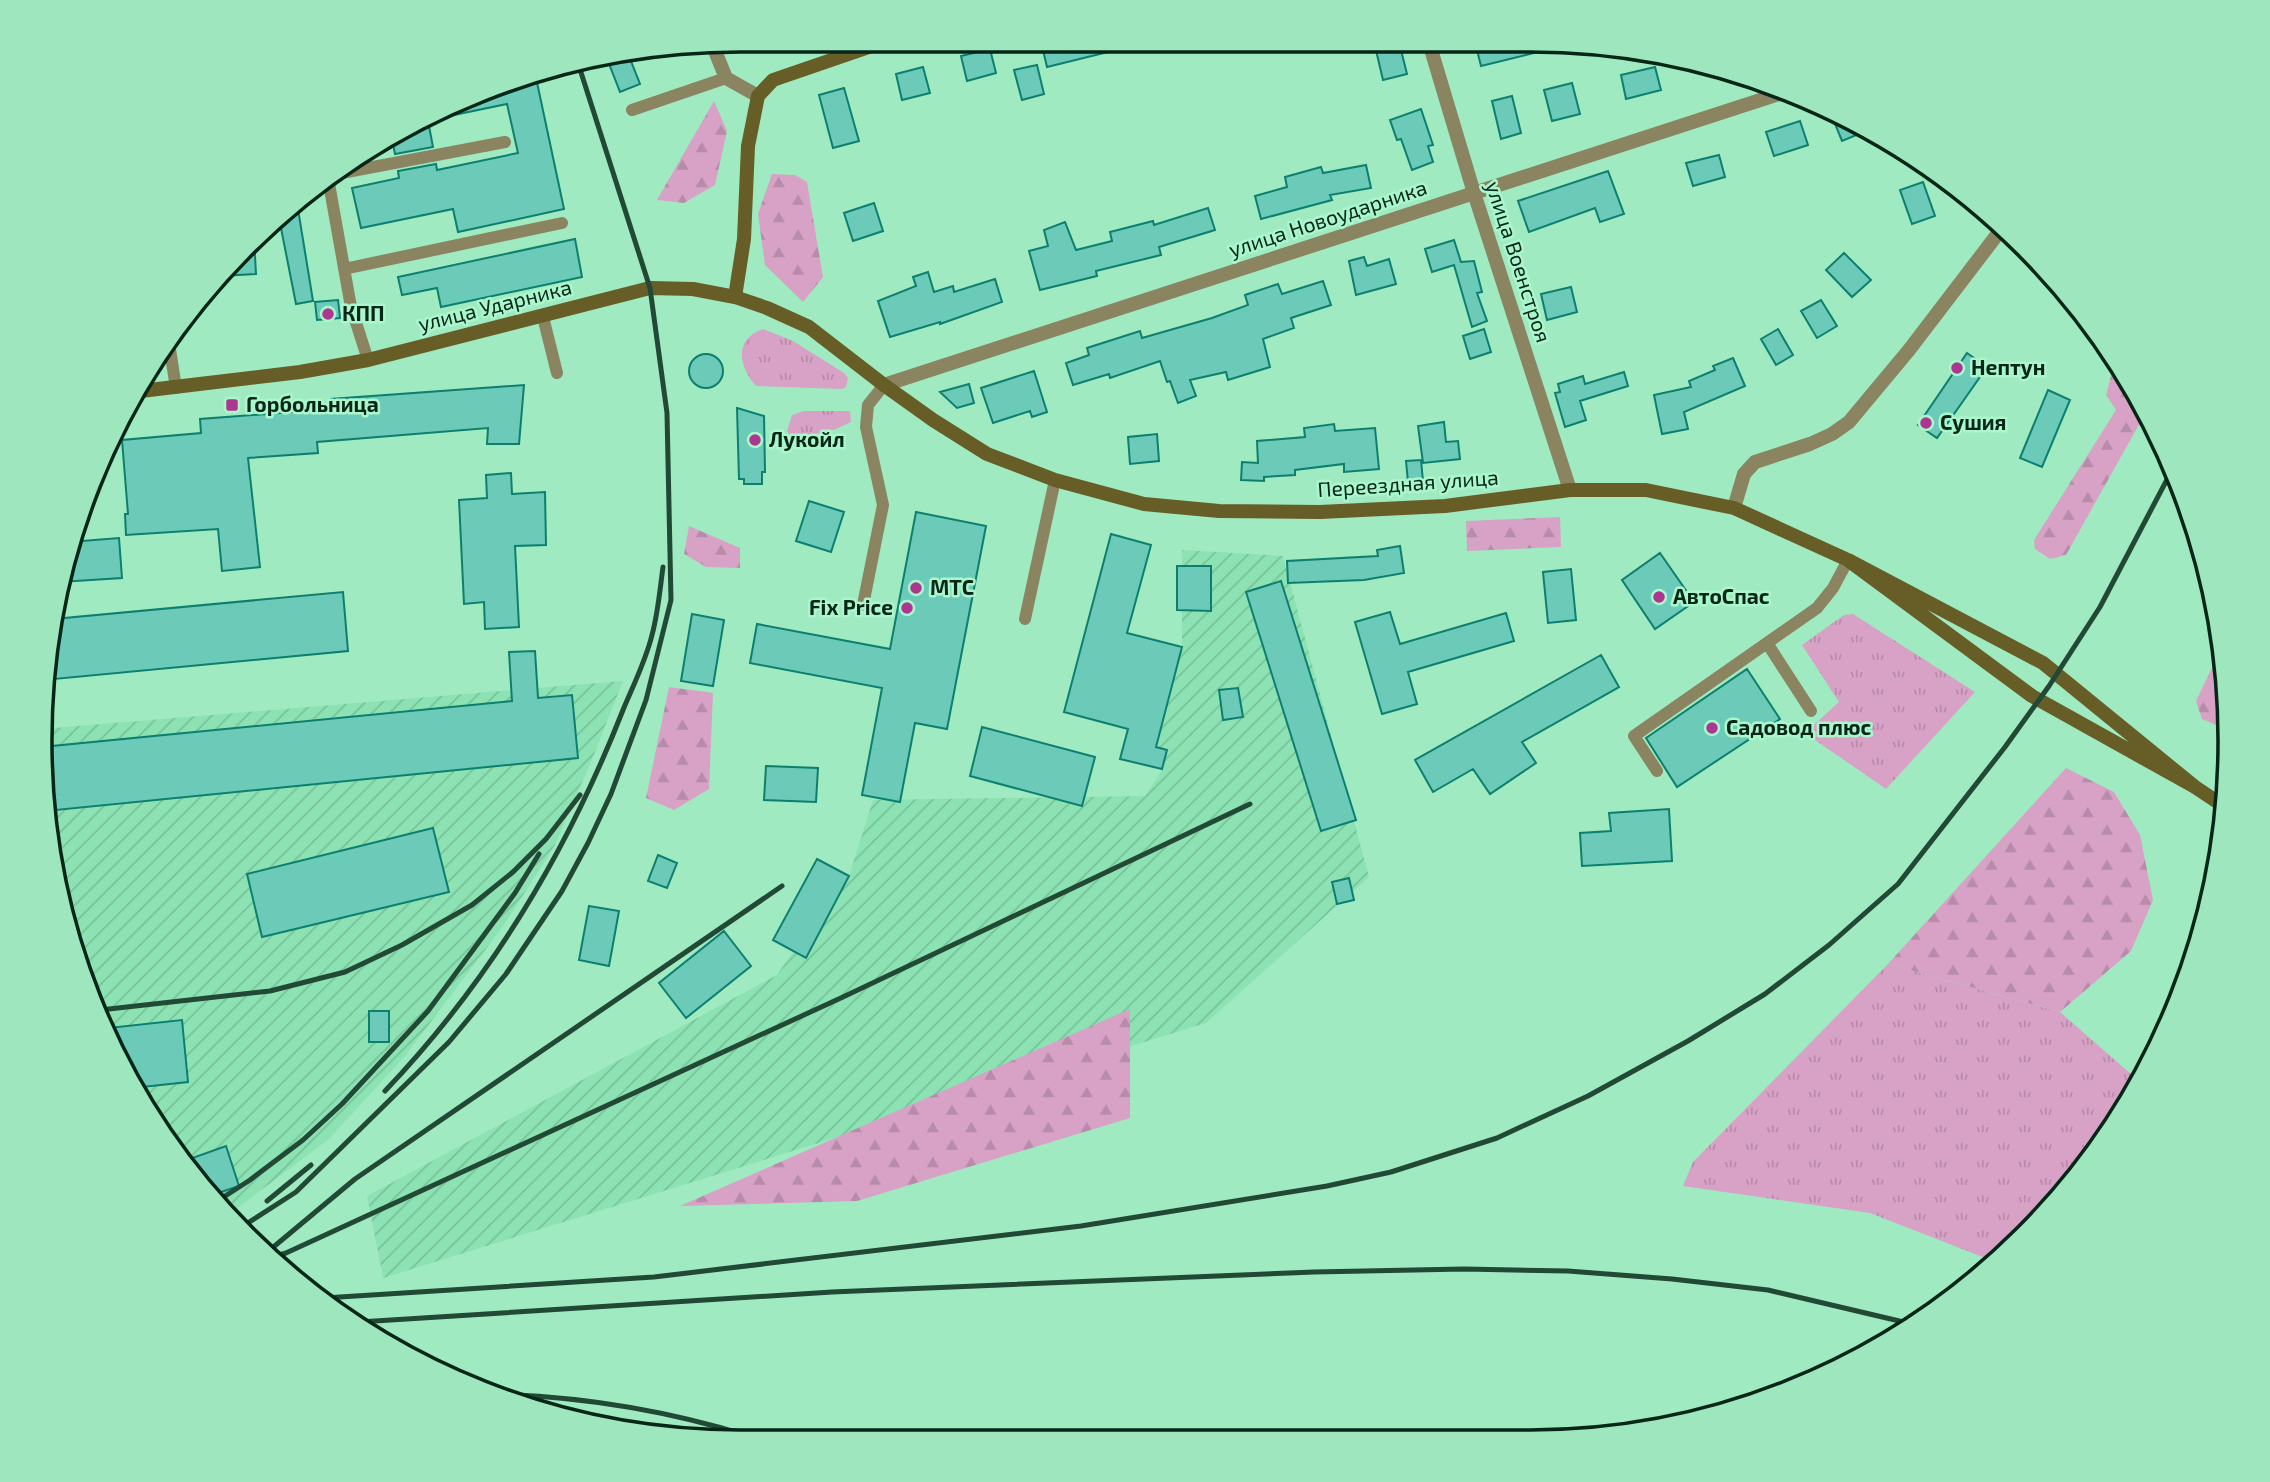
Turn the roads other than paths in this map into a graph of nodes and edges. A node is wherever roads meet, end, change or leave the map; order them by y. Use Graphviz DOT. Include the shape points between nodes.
graph roads {
  1 [pos="855,52"];
  2 [pos="1432,52"];
  3 [pos="716,53"];
  4 [pos="726,78"];
  5 [pos="758,96"];
  6 [pos="1770,97"];
  7 [pos="632,110"];
  8 [pos="505,142"];
  9 [pos="354,172"];
  10 [pos="331,189"];
  11 [pos="1474,193"];
  12 [pos="562,223"];
  13 [pos="1996,236"];
  14 [pos="344,269"];
  15 [pos="735,297"];
  16 [pos="543,317"];
  17 [pos="171,355"];
  18 [pos="368,360"];
  19 [pos="557,373"];
  20 [pos="884,386"];
  21 [pos="176,388"];
  22 [pos="149,390"];
  23 [pos="1055,480"];
  24 [pos="1570,490"];
  25 [pos="1734,508"];
  26 [pos="1848,560"];
  27 [pos="863,606"];
  28 [pos="1025,619"];
  29 [pos="1767,643"];
  30 [pos="1811,711"];
  31 [pos="1657,771"];
  32 [pos="2195,787"];
  33 [pos="2215,799"];
  1 -- 5 [label="street" via="773,80"];
  2 -- 11 [label="street, улица Военстроя"];
  3 -- 4 [label="street"];
  4 -- 5 [label="street"];
  4 -- 7 [label="lane"];
  5 -- 15 [label="street" via="748,145 744,239"];
  6 -- 11 [label="street, улица Новоударника"];
  8 -- 9 [label="lane"];
  10 -- 14 [label="lane"];
  11 -- 20 [label="street, улица Новоударника"];
  11 -- 24 [label="street, улица Военстроя"];
  12 -- 14 [label="lane"];
  13 -- 25 [label="street" via="1849,422 1832,435 1755,462 1744,474"];
  14 -- 18 [label="lane"];
  15 -- 16 [label="street, улица Ударника" via="693,289 650,288"];
  15 -- 20 [label="street, Переездная улица" via="809,327"];
  16 -- 18 [label="street, улица Ударника"];
  16 -- 19 [label="lane"];
  17 -- 21 [label="lane"];
  18 -- 21 [label="street, улица Ударника"];
  20 -- 23 [label="street, Переездная улица" via="987,454"];
  20 -- 27 [label="lane" via="868,405 866,427 883,505"];
  21 -- 22 [label="street, улица Ударника"];
  23 -- 24 [label="street, Переездная улица" via="1144,504 1219,511 1445,506"];
  23 -- 28 [label="lane"];
  24 -- 25 [label="street, Переездная улица" via="1646,490"];
  25 -- 26 [label="street, Переездная улица"];
  26 -- 29 [label="lane" via="1817,608"];
  26 -- 32 [label="street" via="2032,696"];
  26 -- 32 [label="street" via="2043,663"];
  29 -- 30 [label="lane"];
  29 -- 31 [label="lane" via="1634,736"];
  32 -- 33 [label="street"];
}
